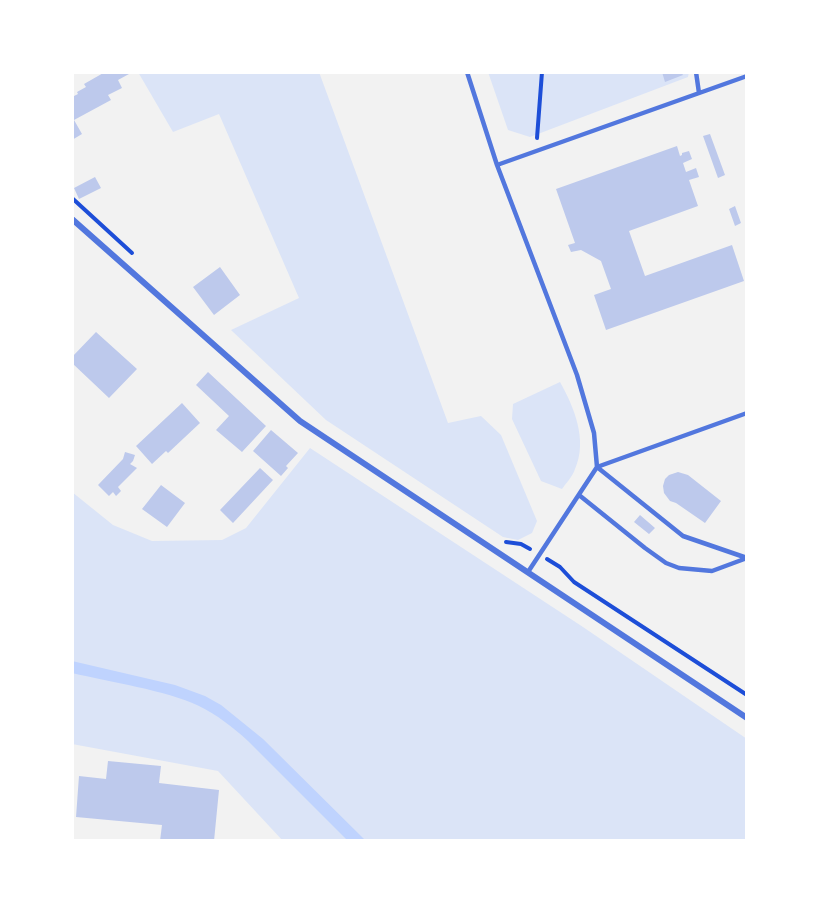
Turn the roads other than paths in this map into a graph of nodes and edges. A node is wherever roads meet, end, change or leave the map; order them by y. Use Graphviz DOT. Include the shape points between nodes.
graph roads {
  1 [pos="467,72"];
  2 [pos="696,72"];
  3 [pos="747,76"];
  4 [pos="699,93"];
  5 [pos="497,165"];
  6 [pos="72,219"];
  7 [pos="747,413"];
  8 [pos="597,467"];
  9 [pos="579,495"];
  10 [pos="747,558"];
  11 [pos="528,572"];
  12 [pos="747,718"];
  1 -- 5 [label="lane"];
  2 -- 4 [label="lane"];
  3 -- 4 [label="lane"];
  4 -- 5 [label="lane"];
  5 -- 8 [label="lane" via="576,375 594,433"];
  6 -- 11 [label="street" via="300,420"];
  7 -- 8 [label="lane"];
  8 -- 9 [label="lane"];
  8 -- 10 [label="lane" via="683,536"];
  9 -- 10 [label="lane" via="652,553 679,568 712,571"];
  9 -- 11 [label="lane"];
  11 -- 12 [label="street"];
}
